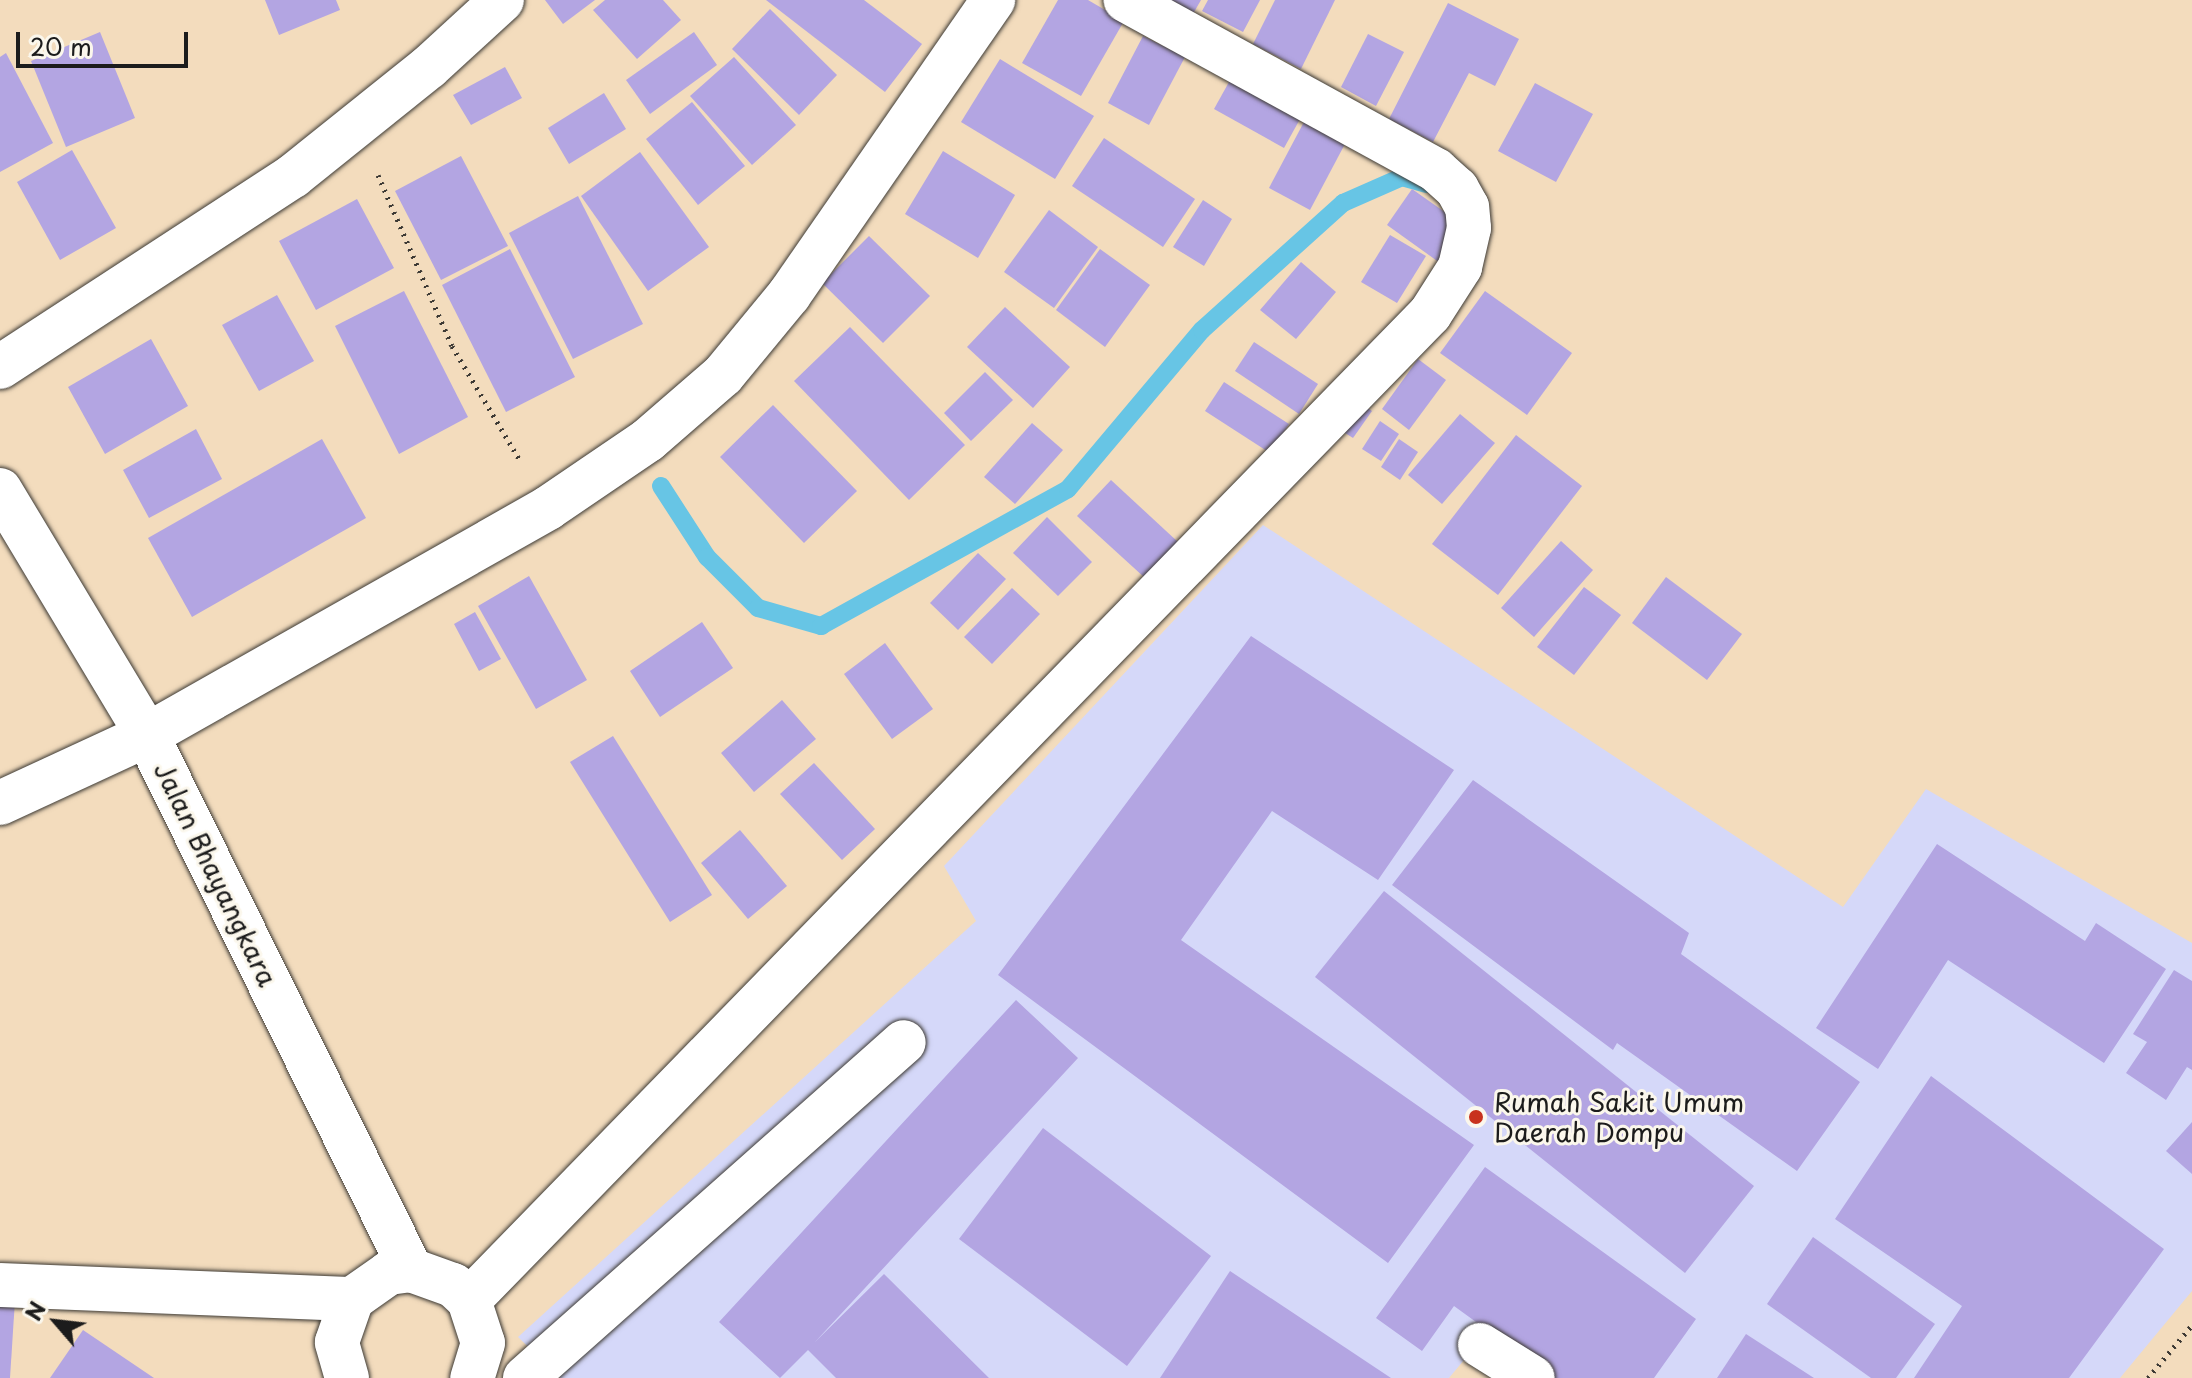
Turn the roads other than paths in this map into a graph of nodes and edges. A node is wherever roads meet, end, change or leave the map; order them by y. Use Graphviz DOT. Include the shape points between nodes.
graph roads {
  1 [pos="502,0"];
  2 [pos="993,0"];
  3 [pos="1125,0"];
  4 [pos="0,367"];
  5 [pos="0,490"];
  6 [pos="147,735"];
  7 [pos="0,803"];
  8 [pos="904,1042"];
  9 [pos="411,1270"];
  10 [pos="0,1285"];
  11 [pos="352,1299"];
  12 [pos="469,1300"];
  13 [pos="1480,1345"];
  14 [pos="347,1378"];
  15 [pos="472,1378"];
  16 [pos="525,1378"];
  17 [pos="1533,1378"];
  1 -- 4 [label="main road" via="429,67 293,176"];
  2 -- 6 [label="main road" via="863,194 723,375 648,440 548,508"];
  3 -- 12 [label="main road" via="1436,170 1467,207 1469,228 1460,267 1430,314"];
  5 -- 6 [label="main road, Jalan Bhayangkara"];
  6 -- 7 [label="main road"];
  6 -- 9 [label="main road, Jalan Bhayangkara"];
  8 -- 16 [label="main road"];
  9 -- 11 [label="main road" via="389,1273"];
  9 -- 12 [label="main road" via="443,1279"];
  10 -- 11 [label="main road"];
  11 -- 14 [label="main road" via="337,1342"];
  12 -- 15 [label="main road" via="483,1343"];
  13 -- 17 [label="main road"];
}
